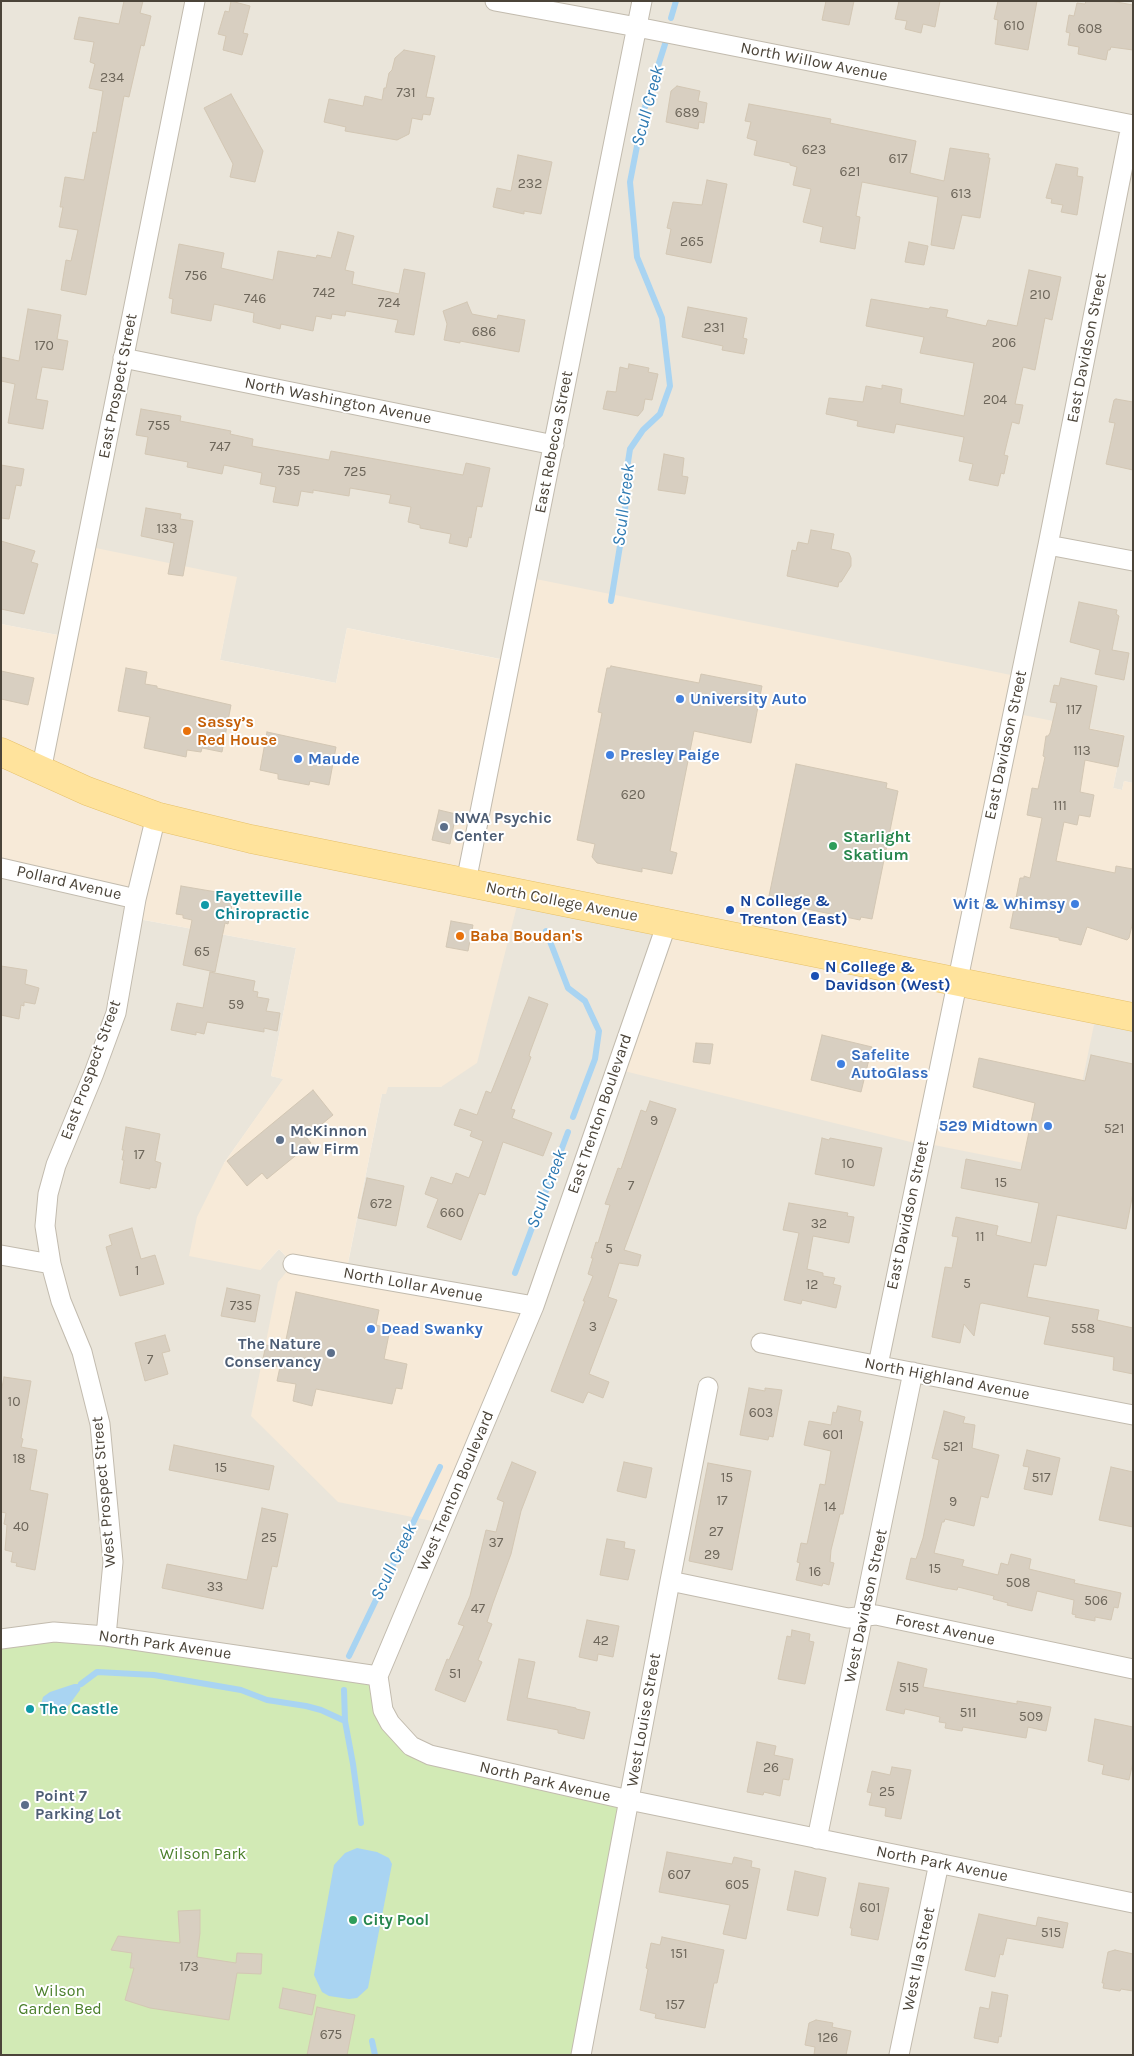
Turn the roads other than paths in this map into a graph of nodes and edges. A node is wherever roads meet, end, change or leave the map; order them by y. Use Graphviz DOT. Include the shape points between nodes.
graph roads {
  1 [pos="195,1"];
  2 [pos="495,1"];
  3 [pos="642,1"];
  4 [pos="637,27"];
  5 [pos="1132,125"];
  6 [pos="123,358"];
  7 [pos="554,445"];
  8 [pos="1048,545"];
  9 [pos="1133,562"];
  10 [pos="1,752"];
  11 [pos="40,771"];
  12 [pos="156,816"];
  13 [pos="1,868"];
  14 [pos="466,882"];
  15 [pos="136,898"];
  16 [pos="667,923"];
  17 [pos="956,981"];
  18 [pos="1133,1017"];
  19 [pos="1,1255"];
  20 [pos="50,1264"];
  21 [pos="293,1264"];
  22 [pos="534,1306"];
  23 [pos="761,1343"];
  24 [pos="878,1365"];
  25 [pos="913,1372"];
  26 [pos="708,1386"];
  27 [pos="1133,1415"];
  28 [pos="670,1581"];
  29 [pos="864,1616"];
  30 [pos="106,1636"];
  31 [pos="1,1639"];
  32 [pos="1133,1669"];
  33 [pos="378,1676"];
  34 [pos="629,1800"];
  35 [pos="817,1839"];
  36 [pos="939,1863"];
  37 [pos="1133,1903"];
  38 [pos="587,2054"];
  39 [pos="899,2055"];
  1 -- 6 [label="street, East Prospect Street"];
  2 -- 4 [label="street, North Willow Avenue"];
  3 -- 4 [label="street, East Rebecca Street"];
  4 -- 5 [label="street, North Willow Avenue"];
  4 -- 7 [label="street, East Rebecca Street"];
  5 -- 8 [label="street, East Davidson Street"];
  6 -- 7 [label="street, North Washington Avenue"];
  6 -- 11 [label="street, East Prospect Street"];
  7 -- 14 [label="street, East Rebecca Street"];
  8 -- 9 [label="street"];
  8 -- 17 [label="street, East Davidson Street"];
  10 -- 11 [label="main road, North College Avenue"];
  11 -- 12 [label="main road, North College Avenue"];
  12 -- 14 [label="main road, North College Avenue"];
  12 -- 15 [label="street, East Prospect Street"];
  13 -- 15 [label="street, Pollard Avenue"];
  14 -- 16 [label="main road, North College Avenue"];
  15 -- 20 [label="street, East Prospect Street" via="116,1012 56,1165 48,1194 45,1226"];
  16 -- 17 [label="main road, North College Avenue"];
  16 -- 22 [label="street, East Trenton Boulevard"];
  17 -- 18 [label="main road, North College Avenue"];
  17 -- 24 [label="street, East Davidson Street"];
  19 -- 20 [label="street"];
  20 -- 30 [label="street, West Prospect Street" via="82,1352 100,1424 113,1562"];
  21 -- 22 [label="street, North Lollar Avenue"];
  22 -- 33 [label="street, West Trenton Boulevard"];
  23 -- 24 [label="street, North Highland Avenue"];
  24 -- 25 [label="street, North Highland Avenue"];
  25 -- 27 [label="street, North Highland Avenue"];
  25 -- 29 [label="street, West Davidson Street"];
  26 -- 28 [label="street, West Louise Street"];
  28 -- 29 [label="street, Forest Avenue" via="848,1618"];
  28 -- 34 [label="street, West Louise Street"];
  29 -- 32 [label="street, Forest Avenue" via="876,1615"];
  29 -- 35 [label="street, West Davidson Street"];
  30 -- 31 [label="street, North Park Avenue" via="54,1632"];
  30 -- 33 [label="street, North Park Avenue"];
  33 -- 34 [label="street, North Park Avenue" via="382,1710 390,1723 412,1746 430,1755"];
  34 -- 35 [label="street, North Park Avenue"];
  34 -- 38 [label="street, West Louise Street"];
  35 -- 36 [label="street, North Park Avenue"];
  36 -- 37 [label="street, North Park Avenue"];
  36 -- 39 [label="street, West Ila Street"];
}
